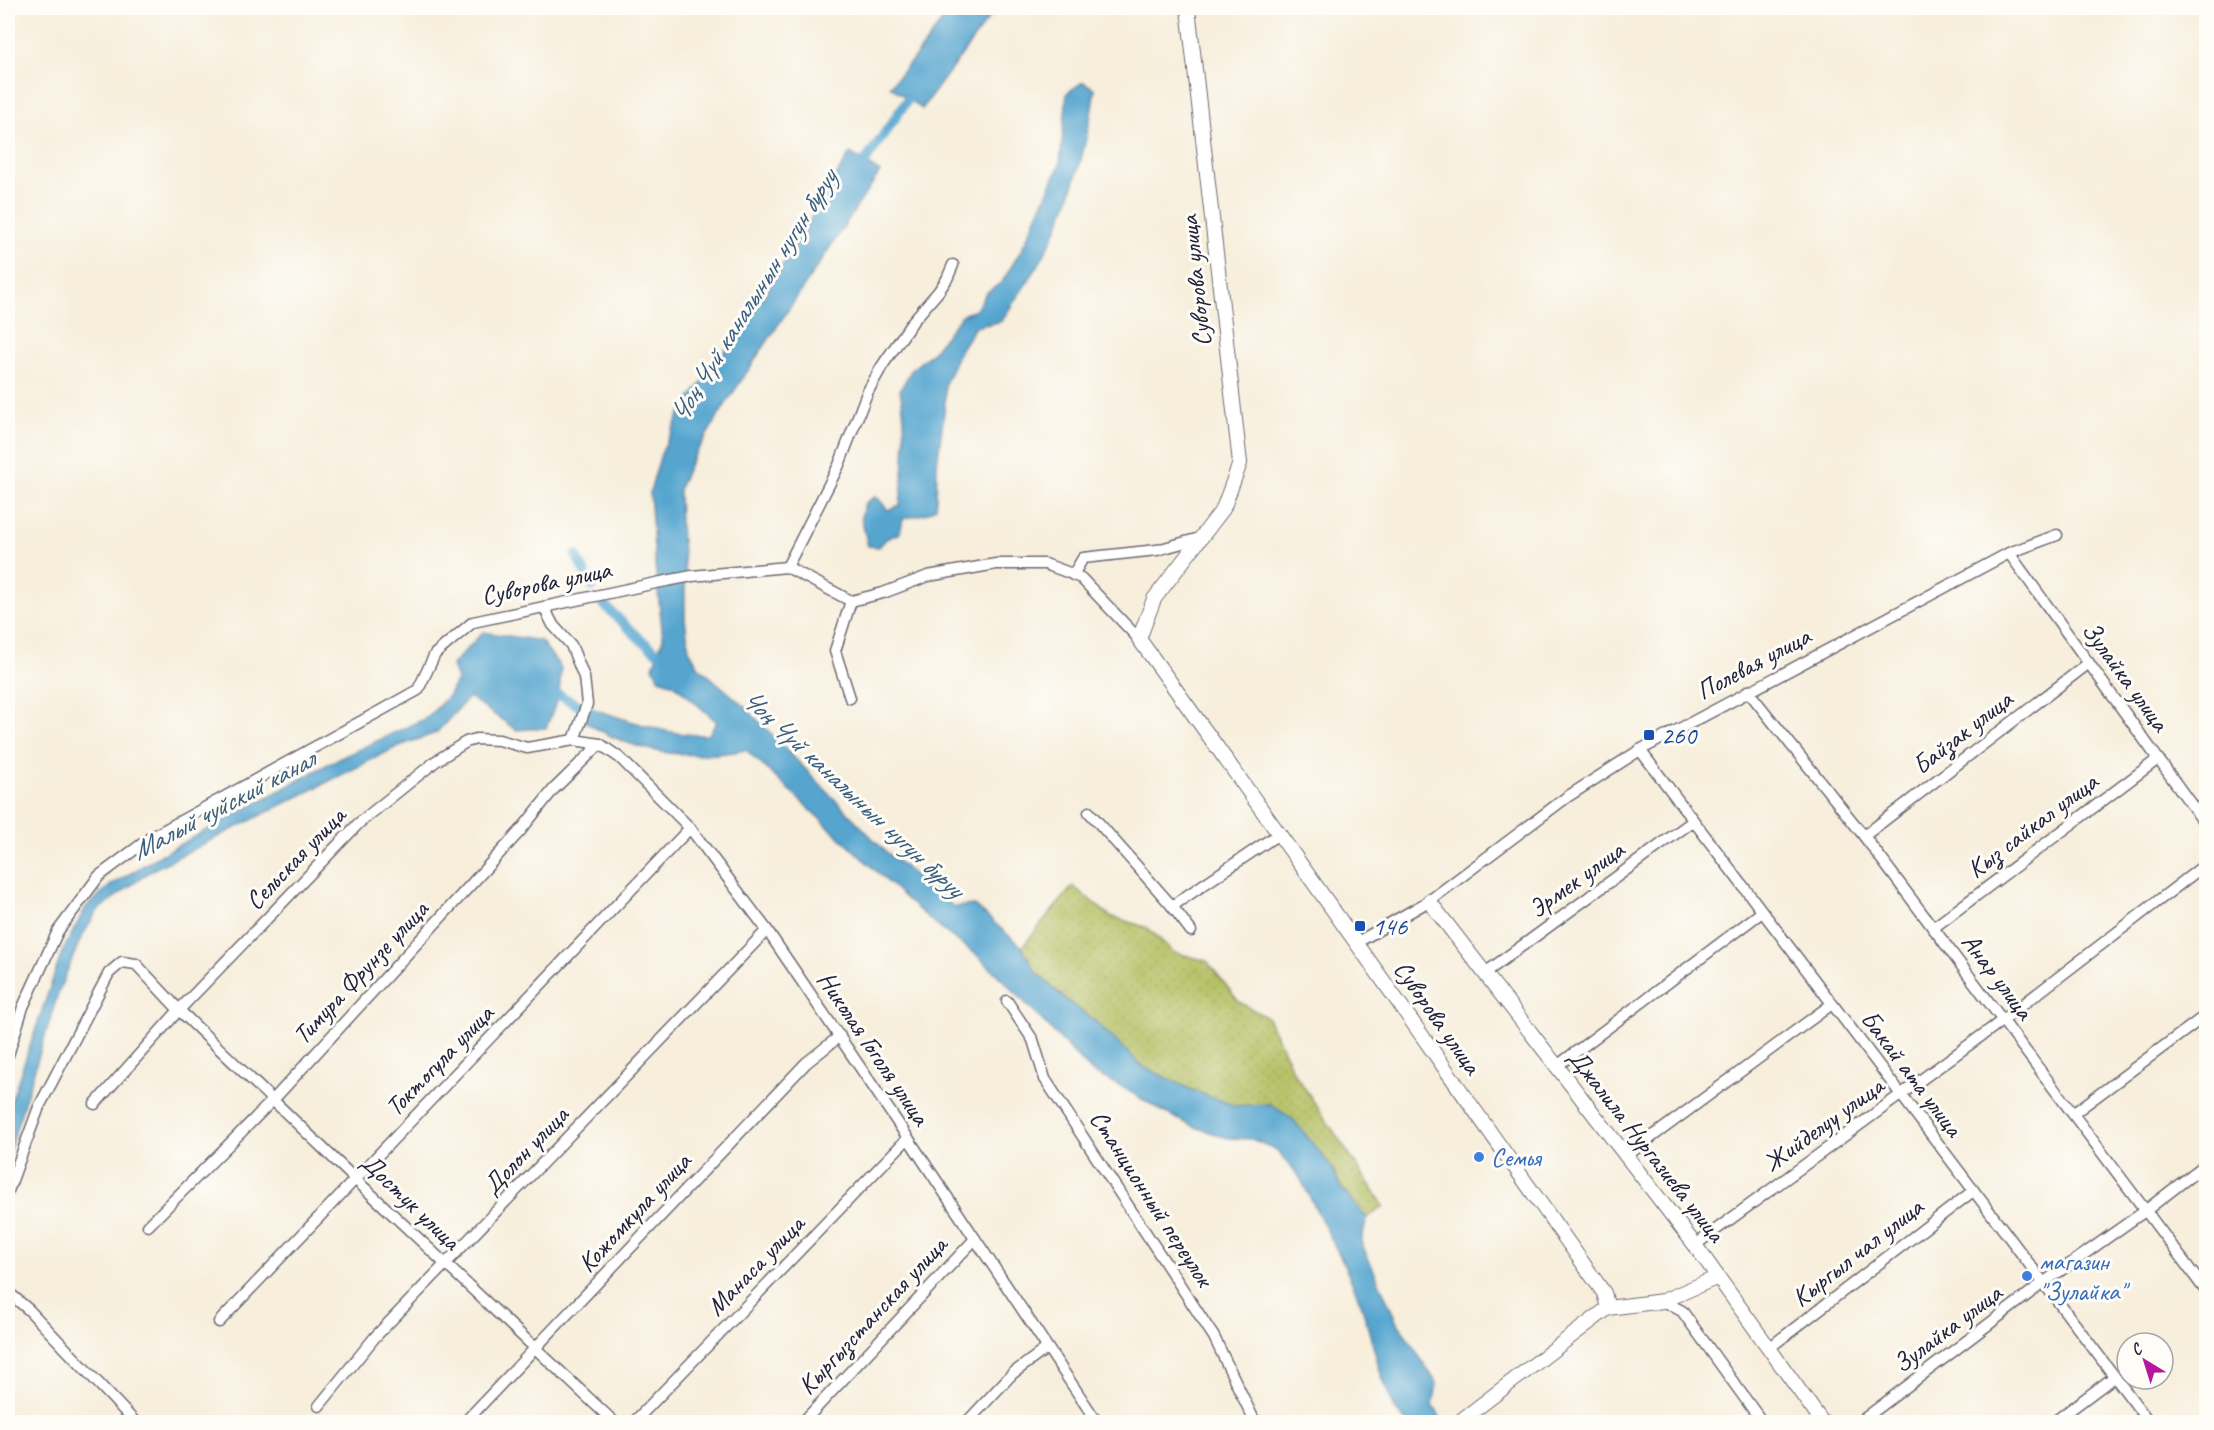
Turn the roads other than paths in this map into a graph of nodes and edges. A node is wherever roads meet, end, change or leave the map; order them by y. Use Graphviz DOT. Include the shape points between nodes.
graph roads {
  1 [pos="1188,8"];
  2 [pos="953,265"];
  3 [pos="2057,536"];
  4 [pos="1200,538"];
  5 [pos="2009,553"];
  6 [pos="787,567"];
  7 [pos="1073,575"];
  8 [pos="851,601"];
  9 [pos="544,607"];
  10 [pos="1139,639"];
  11 [pos="2088,663"];
  12 [pos="1748,691"];
  13 [pos="850,698"];
  14 [pos="574,740"];
  15 [pos="600,744"];
  16 [pos="1640,750"];
  17 [pos="2158,759"];
  18 [pos="1089,812"];
  19 [pos="1693,820"];
  20 [pos="2206,825"];
  21 [pos="690,828"];
  22 [pos="1280,833"];
  23 [pos="1864,836"];
  24 [pos="2206,864"];
  25 [pos="1429,901"];
  26 [pos="1172,906"];
  27 [pos="1762,912"];
  28 [pos="1933,928"];
  29 [pos="766,930"];
  30 [pos="1191,931"];
  31 [pos="1356,943"];
  32 [pos="1485,974"];
  33 [pos="1007,1001"];
  34 [pos="1832,1004"];
  35 [pos="180,1010"];
  36 [pos="2206,1015"];
  37 [pos="2003,1020"];
  38 [pos="840,1036"];
  39 [pos="8,1055"];
  40 [pos="1557,1066"];
  41 [pos="1900,1095"];
  42 [pos="273,1100"];
  43 [pos="95,1104"];
  44 [pos="2074,1113"];
  45 [pos="908,1138"];
  46 [pos="1626,1156"];
  47 [pos="2206,1164"];
  48 [pos="356,1180"];
  49 [pos="8,1191"];
  50 [pos="1973,1191"];
  51 [pos="2145,1211"];
  52 [pos="148,1226"];
  53 [pos="975,1239"];
  54 [pos="1695,1245"];
  55 [pos="446,1265"];
  56 [pos="1718,1277"];
  57 [pos="2043,1283"];
  58 [pos="2206,1291"];
  59 [pos="8,1292"];
  60 [pos="1664,1301"];
  61 [pos="1608,1308"];
  62 [pos="219,1322"];
  63 [pos="1047,1348"];
  64 [pos="1769,1348"];
  65 [pos="535,1349"];
  66 [pos="2114,1377"];
  67 [pos="319,1406"];
  68 [pos="1462,1421"];
  69 [pos="134,1422"];
  70 [pos="465,1422"];
  71 [pos="614,1422"];
  72 [pos="634,1422"];
  73 [pos="803,1422"];
  74 [pos="967,1422"];
  75 [pos="1097,1422"];
  76 [pos="1255,1422"];
  77 [pos="1762,1422"];
  78 [pos="1822,1422"];
  79 [pos="1860,1422"];
  80 [pos="2054,1422"];
  81 [pos="2149,1422"];
  1 -- 4 [label="street, Суворова улица" via="1240,463 1222,509"];
  2 -- 6 [label="street" via="867,393 839,465"];
  3 -- 5 [label="street, Полевая улица"];
  4 -- 7 [label="street" via="1157,550 1083,558"];
  4 -- 10 [label="street, Суворова улица" via="1154,598"];
  5 -- 11 [label="street, Зулайка улица"];
  5 -- 12 [label="street, Полевая улица"];
  6 -- 8 [label="street"];
  6 -- 9 [label="street, Суворова улица" via="692,576"];
  7 -- 8 [label="street, Суворова улица" via="1045,564 996,564 928,576"];
  7 -- 10 [label="street, Суворова улица" via="1081,578"];
  8 -- 13 [label="street" via="835,651"];
  9 -- 14 [label="street" via="553,625 571,645 584,677 587,704"];
  9 -- 39 [label="street, Суворова улица" via="473,622 435,654 418,690 150,838 99,876 58,931 23,1007"];
  10 -- 22 [label="street, Суворова улица"];
  11 -- 17 [label="street, Зулайка улица"];
  11 -- 23 [label="street, Байзак улица"];
  12 -- 16 [label="street, Полевая улица"];
  12 -- 23 [label="street, Анар улица"];
  14 -- 15 [label="street, Николая Гоголя улица"];
  14 -- 35 [label="street, Сельская улица" via="527,748 499,740 476,739 453,749 359,824"];
  15 -- 21 [label="street, Николая Гоголя улица" via="620,758"];
  15 -- 42 [label="street, Тимура Фрунзе улица" via="553,790 521,830"];
  16 -- 19 [label="street, Бакай ата улица"];
  16 -- 25 [label="street, Полевая улица" via="1567,797"];
  17 -- 20 [label="street, Зулайка улица"];
  17 -- 28 [label="street, Кыз сайкал улица"];
  18 -- 26 [label="street"];
  19 -- 27 [label="street, Бакай ата улица"];
  19 -- 32 [label="street, Эрмек улица"];
  21 -- 29 [label="street, Николая Гоголя улица"];
  21 -- 48 [label="street, Токтогула улица"];
  22 -- 26 [label="street"];
  22 -- 31 [label="street, Суворова улица"];
  23 -- 28 [label="street, Анар улица"];
  24 -- 37 [label="street, Жийделуу улица"];
  25 -- 31 [label="street, Полевая улица"];
  25 -- 32 [label="street, Джалила Нургазиева улица"];
  26 -- 30 [label="street"];
  27 -- 34 [label="street, Бакай ата улица"];
  27 -- 40 [label="street"];
  28 -- 37 [label="street, Анар улица"];
  29 -- 38 [label="street, Николая Гоголя улица"];
  29 -- 55 [label="street, Долон улица"];
  31 -- 61 [label="street, Суворова улица" via="1604,1293"];
  32 -- 40 [label="street, Джалила Нургазиева улица"];
  33 -- 76 [label="street, Станционный переулок" via="1033,1040 1045,1079 1214,1337"];
  34 -- 41 [label="street, Бакай ата улица"];
  34 -- 46 [label="street"];
  35 -- 42 [label="street, Достук улица"];
  35 -- 43 [label="street, Сельская улица"];
  35 -- 49 [label="street, Достук улица" via="136,964 122,962 109,973 39,1107"];
  36 -- 44 [label="street"];
  37 -- 41 [label="street, Жийделуу улица"];
  37 -- 44 [label="street, Анар улица"];
  38 -- 45 [label="street, Николая Гоголя улица"];
  38 -- 65 [label="street, Кожомкула улица" via="806,1063"];
  40 -- 46 [label="street, Джалила Нургазиева улица"];
  41 -- 50 [label="street, Бакай ата улица"];
  41 -- 54 [label="street, Жийделуу улица"];
  42 -- 48 [label="street, Достук улица"];
  42 -- 52 [label="street, Тимура Фрунзе улица"];
  44 -- 51 [label="street, Анар улица"];
  45 -- 53 [label="street, Николая Гоголя улица"];
  45 -- 72 [label="street, Манаса улица"];
  46 -- 54 [label="street, Джалила Нургазиева улица"];
  47 -- 51 [label="street, Зулайка улица"];
  48 -- 55 [label="street, Достук улица"];
  48 -- 62 [label="street, Токтогула улица"];
  50 -- 57 [label="street, Бакай ата улица"];
  50 -- 64 [label="street, Кыргыл чал улица"];
  51 -- 57 [label="street, Зулайка улица"];
  51 -- 58 [label="street, Анар улица"];
  53 -- 63 [label="street, Николая Гоголя улица"];
  53 -- 73 [label="street, Кыргызстанская улица"];
  54 -- 56 [label="street, Джалила Нургазиева улица"];
  55 -- 65 [label="street, Достук улица"];
  55 -- 67 [label="street, Долон улица" via="375,1337"];
  56 -- 60 [label="street"];
  56 -- 64 [label="street, Джалила Нургазиева улица"];
  57 -- 66 [label="street, Бакай ата улица"];
  57 -- 79 [label="street, Зулайка улица"];
  59 -- 69 [label="street"];
  60 -- 61 [label="street"];
  60 -- 77 [label="street" via="1682,1311"];
  61 -- 68 [label="street"];
  63 -- 74 [label="street" via="1012,1374"];
  63 -- 75 [label="street, Николая Гоголя улица"];
  64 -- 78 [label="street, Джалила Нургазиева улица"];
  65 -- 70 [label="street, Кожомкула улица"];
  65 -- 71 [label="street, Достук улица"];
  66 -- 80 [label="street"];
  66 -- 81 [label="street, Бакай ата улица"];
}
